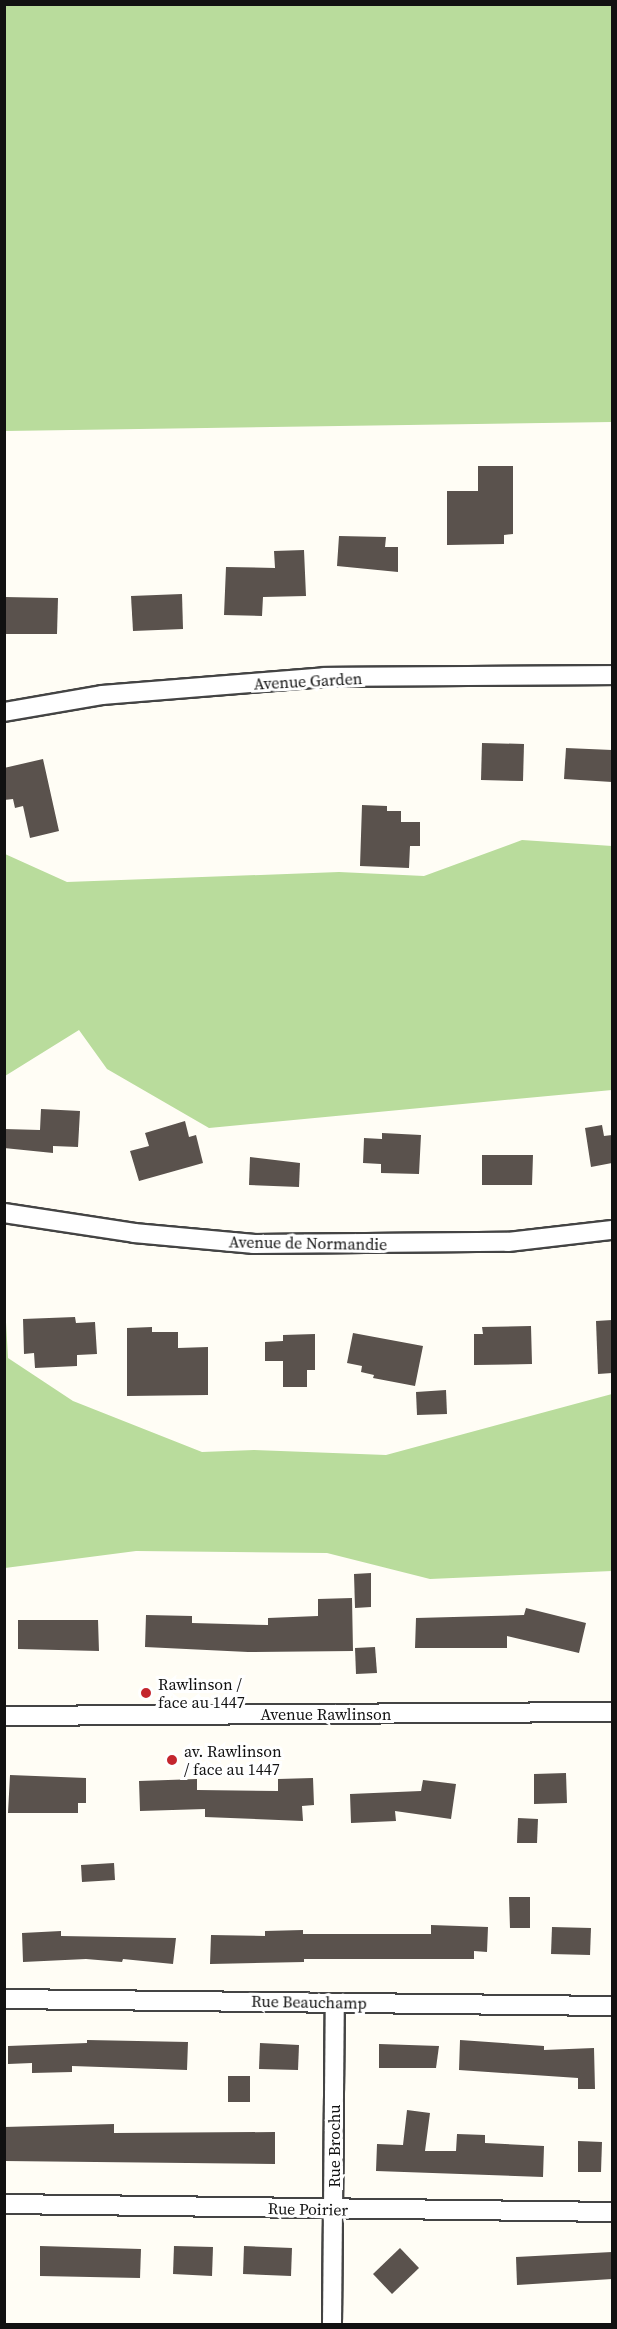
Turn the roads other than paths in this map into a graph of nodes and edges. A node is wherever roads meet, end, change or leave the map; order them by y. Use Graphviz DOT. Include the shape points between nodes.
graph roads {
  1 [pos="612,675"];
  2 [pos="4,712"];
  3 [pos="4,1214"];
  4 [pos="612,1230"];
  5 [pos="612,1712"];
  6 [pos="4,1716"];
  7 [pos="4,1999"];
  8 [pos="335,2003"];
  9 [pos="612,2006"];
  10 [pos="4,2204"];
  11 [pos="334,2209"];
  12 [pos="612,2212"];
  13 [pos="332,2325"];
  1 -- 2 [label="street, Avenue Garden" via="324,677 102,695"];
  3 -- 4 [label="street, Avenue de Normandie" via="134,1233 254,1244 508,1242"];
  5 -- 6 [label="street, Avenue Rawlinson"];
  7 -- 8 [label="street, Rue Beauchamp"];
  8 -- 9 [label="street, Rue Beauchamp"];
  8 -- 11 [label="street, Rue Brochu"];
  10 -- 11 [label="street, Rue Poirier"];
  11 -- 12 [label="street, Rue Poirier"];
  11 -- 13 [label="street, Rue Brochu"];
}
